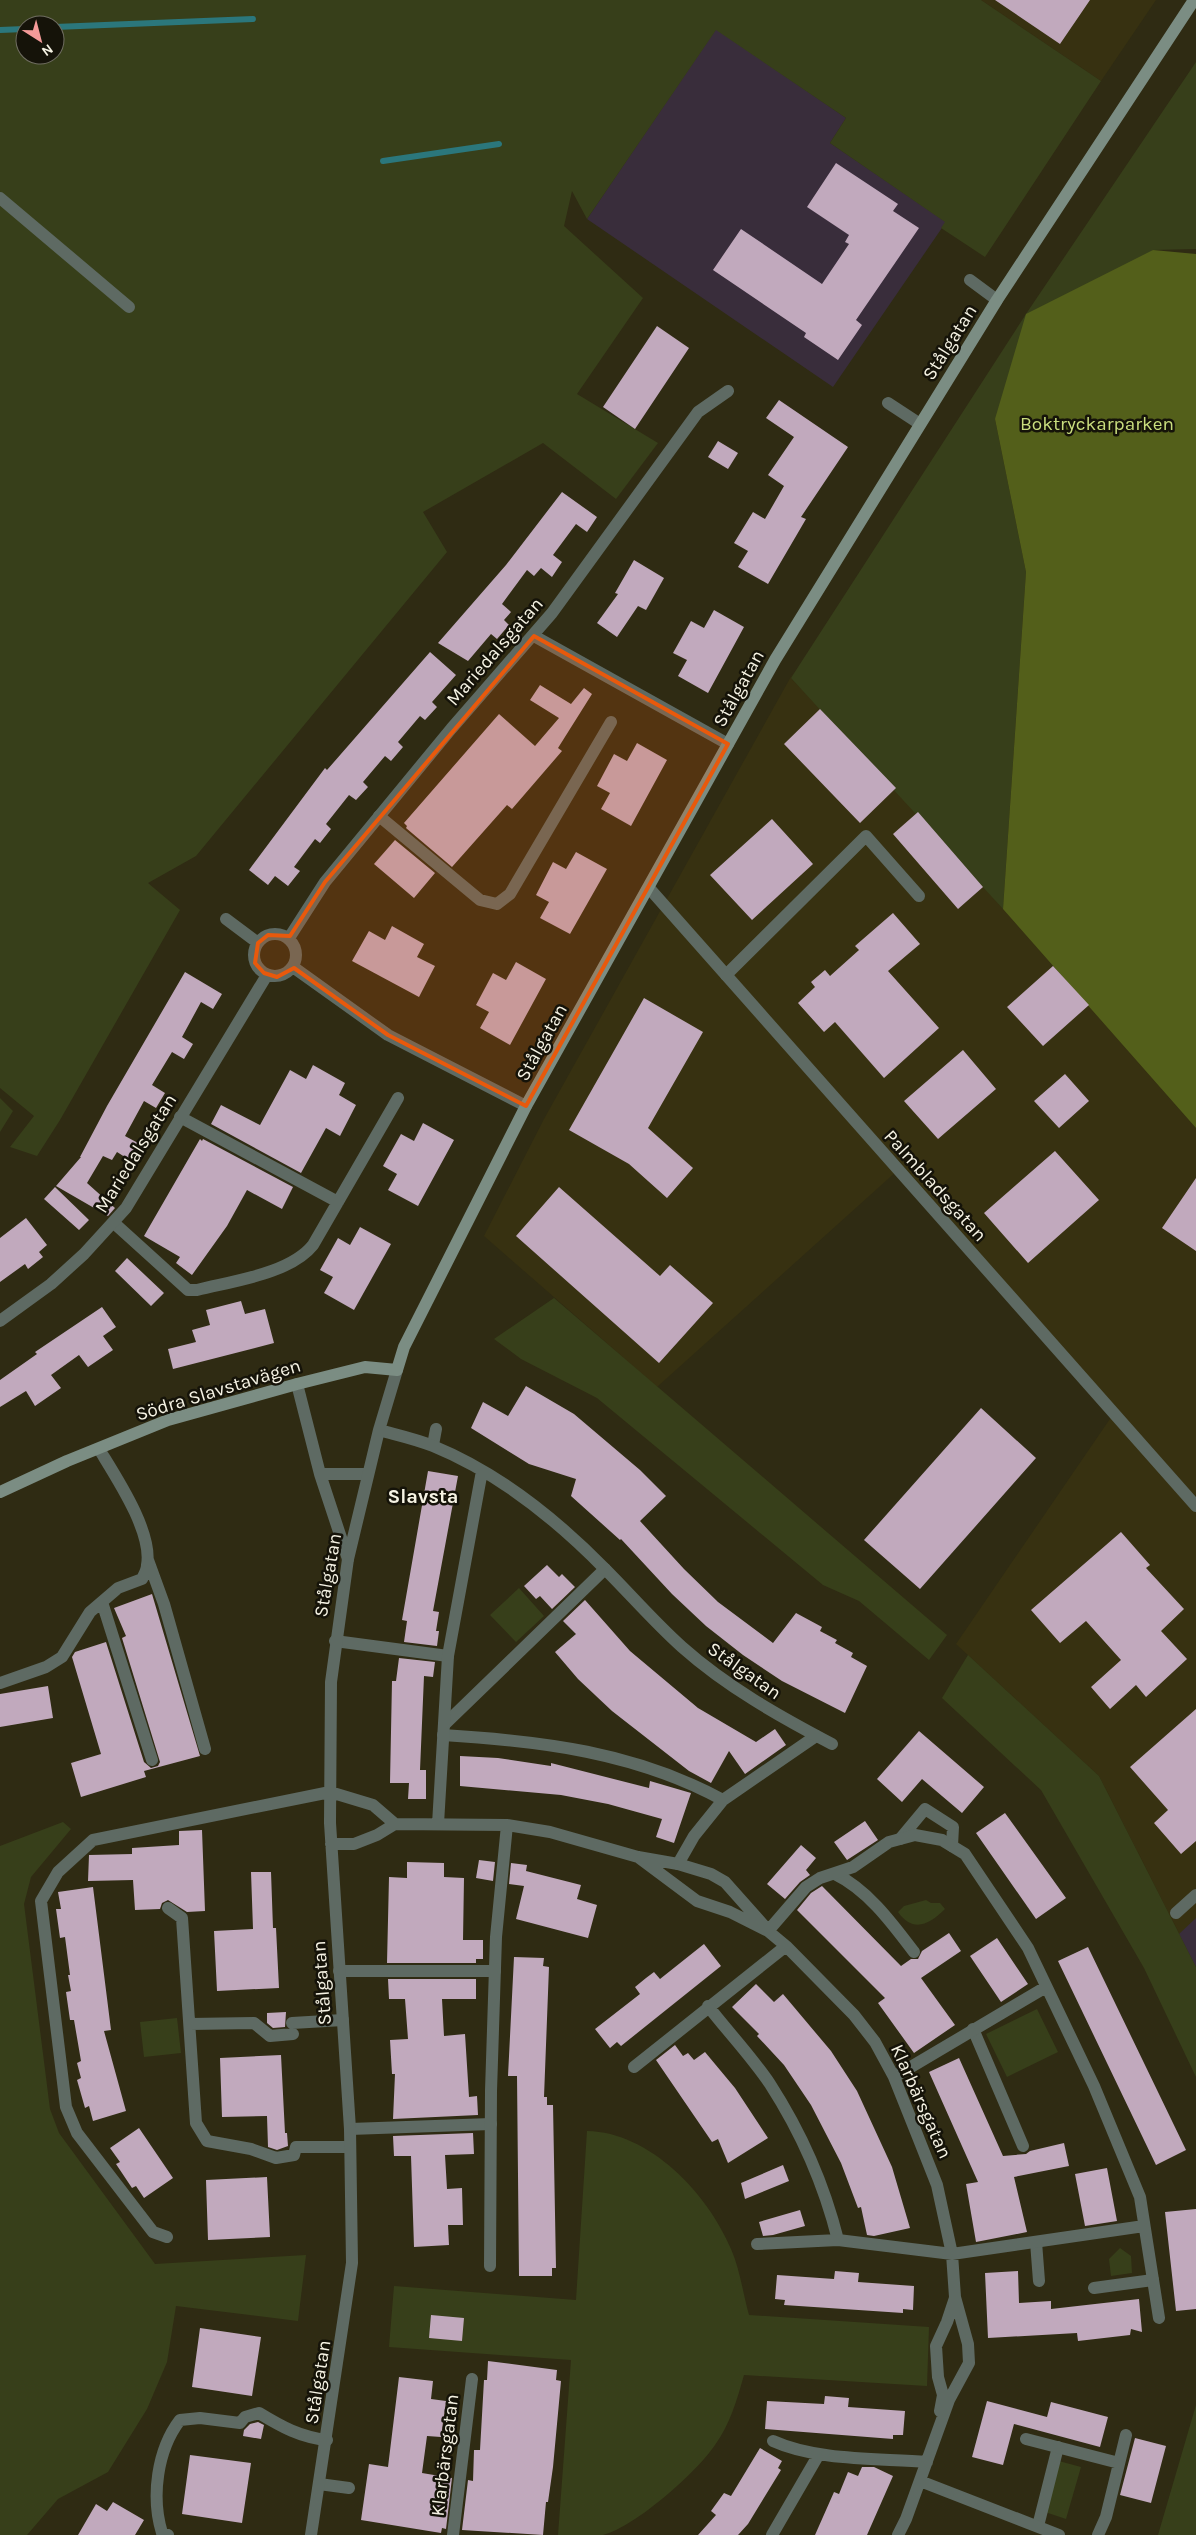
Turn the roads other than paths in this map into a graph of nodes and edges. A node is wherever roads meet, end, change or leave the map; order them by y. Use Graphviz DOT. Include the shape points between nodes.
graph roads {
  1 [pos="1194,0"];
  2 [pos="0,198"];
  3 [pos="970,280"];
  4 [pos="998,300"];
  5 [pos="128,307"];
  6 [pos="728,391"];
  7 [pos="888,403"];
  8 [pos="920,424"];
  9 [pos="534,636"];
  10 [pos="611,722"];
  11 [pos="728,744"];
  12 [pos="380,816"];
  13 [pos="649,888"];
  14 [pos="919,896"];
  15 [pos="226,919"];
  16 [pos="289,938"];
  17 [pos="258,943"];
  18 [pos="293,967"];
  19 [pos="726,974"];
  20 [pos="267,975"];
  21 [pos="398,1098"];
  22 [pos="526,1106"];
  23 [pos="180,1117"];
  24 [pos="338,1202"];
  25 [pos="114,1222"];
  26 [pos="0,1321"];
  27 [pos="397,1370"];
  28 [pos="297,1384"];
  29 [pos="436,1429"];
  30 [pos="379,1430"];
  31 [pos="433,1445"];
  32 [pos="100,1449"];
  33 [pos="482,1471"];
  34 [pos="320,1474"];
  35 [pos="367,1474"];
  36 [pos="0,1492"];
  37 [pos="1196,1506"];
  38 [pos="147,1558"];
  39 [pos="348,1559"];
  40 [pos="605,1569"];
  41 [pos="102,1602"];
  42 [pos="335,1641"];
  43 [pos="448,1656"];
  44 [pos="0,1683"];
  45 [pos="443,1730"];
  46 [pos="816,1736"];
  47 [pos="832,1744"];
  48 [pos="205,1749"];
  49 [pos="152,1760"];
  50 [pos="330,1792"];
  51 [pos="723,1800"];
  52 [pos="395,1824"];
  53 [pos="438,1824"];
  54 [pos="507,1825"];
  55 [pos="900,1839"];
  56 [pos="331,1844"];
  57 [pos="952,1846"];
  58 [pos="638,1857"];
  59 [pos="678,1864"];
  60 [pos="835,1874"];
  61 [pos="1196,1895"];
  62 [pos="168,1908"];
  63 [pos="1176,1913"];
  64 [pos="768,1931"];
  65 [pos="786,1946"];
  66 [pos="914,1952"];
  67 [pos="495,1970"];
  68 [pos="339,1971"];
  69 [pos="1046,1986"];
  70 [pos="708,2006"];
  71 [pos="342,2020"];
  72 [pos="190,2024"];
  73 [pos="973,2029"];
  74 [pos="634,2067"];
  75 [pos="894,2077"];
  76 [pos="491,2124"];
  77 [pos="350,2129"];
  78 [pos="1023,2146"];
  79 [pos="349,2147"];
  80 [pos="1144,2226"];
  81 [pos="167,2237"];
  82 [pos="838,2240"];
  83 [pos="1036,2242"];
  84 [pos="757,2244"];
  85 [pos="952,2254"];
  86 [pos="490,2266"];
  87 [pos="1153,2280"];
  88 [pos="1039,2281"];
  89 [pos="1094,2288"];
  90 [pos="955,2297"];
  91 [pos="1159,2318"];
  92 [pos="472,2379"];
  93 [pos="1126,2435"];
  94 [pos="1026,2439"];
  95 [pos="327,2440"];
  96 [pos="935,2440"];
  97 [pos="773,2441"];
  98 [pos="1058,2447"];
  99 [pos="819,2454"];
  100 [pos="927,2462"];
  101 [pos="1119,2463"];
  102 [pos="920,2481"];
  103 [pos="319,2484"];
  104 [pos="349,2488"];
  105 [pos="1038,2526"];
  106 [pos="163,2534"];
  107 [pos="311,2535"];
  108 [pos="452,2535"];
  109 [pos="772,2535"];
  110 [pos="898,2535"];
  111 [pos="1059,2535"];
  112 [pos="1098,2535"];
  1 -- 4 [label="street, Stålgatan"];
  2 -- 5 [label="street"];
  3 -- 4 [label="street"];
  4 -- 8 [label="street, Stålgatan"];
  6 -- 9 [label="street, Mariedalsgatan" via="698,412"];
  7 -- 8 [label="street"];
  8 -- 11 [label="street, Stålgatan" via="811,600"];
  9 -- 11 [label="street"];
  9 -- 12 [label="street, Mariedalsgatan" via="451,729"];
  10 -- 12 [label="street" via="510,894 497,904 480,900"];
  11 -- 13 [label="street, Stålgatan"];
  12 -- 16 [label="street, Mariedalsgatan" via="325,882"];
  13 -- 19 [label="street, Palmbladsgatan"];
  13 -- 22 [label="street, Stålgatan"];
  14 -- 19 [label="street" via="866,836"];
  15 -- 17 [label="street"];
  16 -- 17 [label="street" via="268,934"];
  16 -- 18 [label="street" via="297,950"];
  17 -- 20 [label="street" via="254,949 255,963"];
  18 -- 20 [label="street" via="284,975"];
  18 -- 22 [label="street" via="388,1035"];
  19 -- 37 [label="street, Palmbladsgatan"];
  20 -- 23 [label="street, Mariedalsgatan"];
  21 -- 24 [label="street"];
  22 -- 27 [label="street, Stålgatan" via="404,1347"];
  23 -- 24 [label="street"];
  23 -- 25 [label="street, Mariedalsgatan" via="133,1197"];
  24 -- 25 [label="street" via="308,1250 288,1265 192,1291"];
  25 -- 26 [label="street, Mariedalsgatan" via="51,1284"];
  27 -- 28 [label="street, Södra Slavstavägen" via="365,1367"];
  27 -- 30 [label="street, Stålgatan"];
  28 -- 32 [label="street, Södra Slavstavägen" via="168,1420"];
  28 -- 34 [label="street"];
  29 -- 31 [label="street"];
  30 -- 31 [label="street, Stålgatan"];
  30 -- 35 [label="street, Stålgatan"];
  31 -- 33 [label="street, Stålgatan"];
  32 -- 36 [label="street, Södra Slavstavägen"];
  32 -- 38 [label="street" via="142,1531"];
  33 -- 40 [label="street, Stålgatan" via="522,1496 568,1533"];
  33 -- 43 [label="street"];
  34 -- 35 [label="street"];
  34 -- 39 [label="street"];
  35 -- 39 [label="street, Stålgatan"];
  38 -- 41 [label="street" via="148,1565 142,1580 118,1588"];
  38 -- 48 [label="street" via="164,1604"];
  39 -- 42 [label="street, Stålgatan"];
  40 -- 45 [label="street"];
  40 -- 46 [label="street, Stålgatan" via="652,1619 720,1678"];
  41 -- 44 [label="street" via="90,1612 62,1657 46,1667"];
  41 -- 49 [label="street"];
  42 -- 43 [label="street"];
  42 -- 50 [label="street, Stålgatan" via="331,1682"];
  43 -- 45 [label="street"];
  45 -- 51 [label="street" via="580,1749 690,1782"];
  45 -- 53 [label="street"];
  46 -- 47 [label="street, Stålgatan"];
  46 -- 51 [label="street"];
  50 -- 52 [label="street" via="373,1805"];
  50 -- 56 [label="street, Stålgatan"];
  50 -- 81 [label="street" via="94,1840 58,1872 41,1901 66,2107 78,2133 153,2232"];
  51 -- 59 [label="street" via="694,1836"];
  52 -- 53 [label="street, Klarbärsgatan"];
  52 -- 56 [label="street, Klarbärsgatan" via="354,1844"];
  53 -- 54 [label="street, Klarbärsgatan"];
  54 -- 58 [label="street, Klarbärsgatan" via="550,1832"];
  54 -- 67 [label="street"];
  55 -- 57 [label="street" via="915,1834 942,1840"];
  55 -- 57 [label="street" via="925,1809 953,1827"];
  55 -- 60 [label="street" via="889,1842 854,1867"];
  56 -- 68 [label="street, Stålgatan"];
  57 -- 69 [label="street" via="965,1854 1028,1948"];
  58 -- 59 [label="street, Klarbärsgatan"];
  58 -- 64 [label="street, Klarbärsgatan" via="697,1901 730,1912"];
  59 -- 64 [label="street, Klarbärsgatan" via="725,1882"];
  60 -- 64 [label="street" via="806,1887"];
  60 -- 66 [label="street" via="851,1882 893,1924"];
  61 -- 63 [label="street"];
  62 -- 72 [label="street" via="182,1918"];
  64 -- 65 [label="street, Klarbärsgatan"];
  65 -- 70 [label="street"];
  65 -- 75 [label="street, Klarbärsgatan" via="854,2015 875,2042"];
  67 -- 68 [label="street"];
  67 -- 76 [label="street"];
  68 -- 71 [label="street, Stålgatan"];
  69 -- 73 [label="street"];
  69 -- 80 [label="street" via="1094,2086 1140,2197"];
  70 -- 74 [label="street"];
  70 -- 82 [label="street" via="769,2083 806,2149 828,2201"];
  71 -- 72 [label="street" via="270,2036 254,2023"];
  71 -- 77 [label="street, Stålgatan"];
  72 -- 79 [label="street" via="196,2123 207,2141 276,2158 294,2155 296,2147"];
  73 -- 75 [label="street"];
  73 -- 78 [label="street"];
  75 -- 85 [label="street, Klarbärsgatan" via="938,2185"];
  76 -- 77 [label="street"];
  76 -- 86 [label="street"];
  77 -- 79 [label="street, Stålgatan"];
  79 -- 95 [label="street, Stålgatan" via="352,2263"];
  80 -- 83 [label="street"];
  80 -- 87 [label="street"];
  82 -- 84 [label="street"];
  82 -- 85 [label="street"];
  83 -- 85 [label="street"];
  83 -- 88 [label="street"];
  85 -- 90 [label="street, Klarbärsgatan"];
  87 -- 89 [label="street"];
  87 -- 91 [label="street"];
  90 -- 96 [label="street, Klarbärsgatan" via="936,2346 943,2395"];
  90 -- 96 [label="street, Klarbärsgatan" via="968,2344 969,2363 949,2400"];
  92 -- 108 [label="street, Klarbärsgatan"];
  93 -- 101 [label="street"];
  94 -- 98 [label="street"];
  95 -- 103 [label="street, Stålgatan"];
  95 -- 106 [label="street" via="306,2438 259,2413 244,2417 240,2423 200,2418 180,2420 169,2435 157,2487 158,2518"];
  96 -- 100 [label="street, Klarbärsgatan"];
  97 -- 99 [label="street"];
  98 -- 101 [label="street"];
  98 -- 105 [label="street"];
  99 -- 100 [label="street"];
  99 -- 109 [label="street"];
  100 -- 102 [label="street, Klarbärsgatan"];
  101 -- 112 [label="street" via="1106,2517"];
  102 -- 105 [label="street"];
  102 -- 110 [label="street, Klarbärsgatan"];
  103 -- 104 [label="street"];
  103 -- 107 [label="street, Stålgatan"];
  105 -- 111 [label="street"];
}
